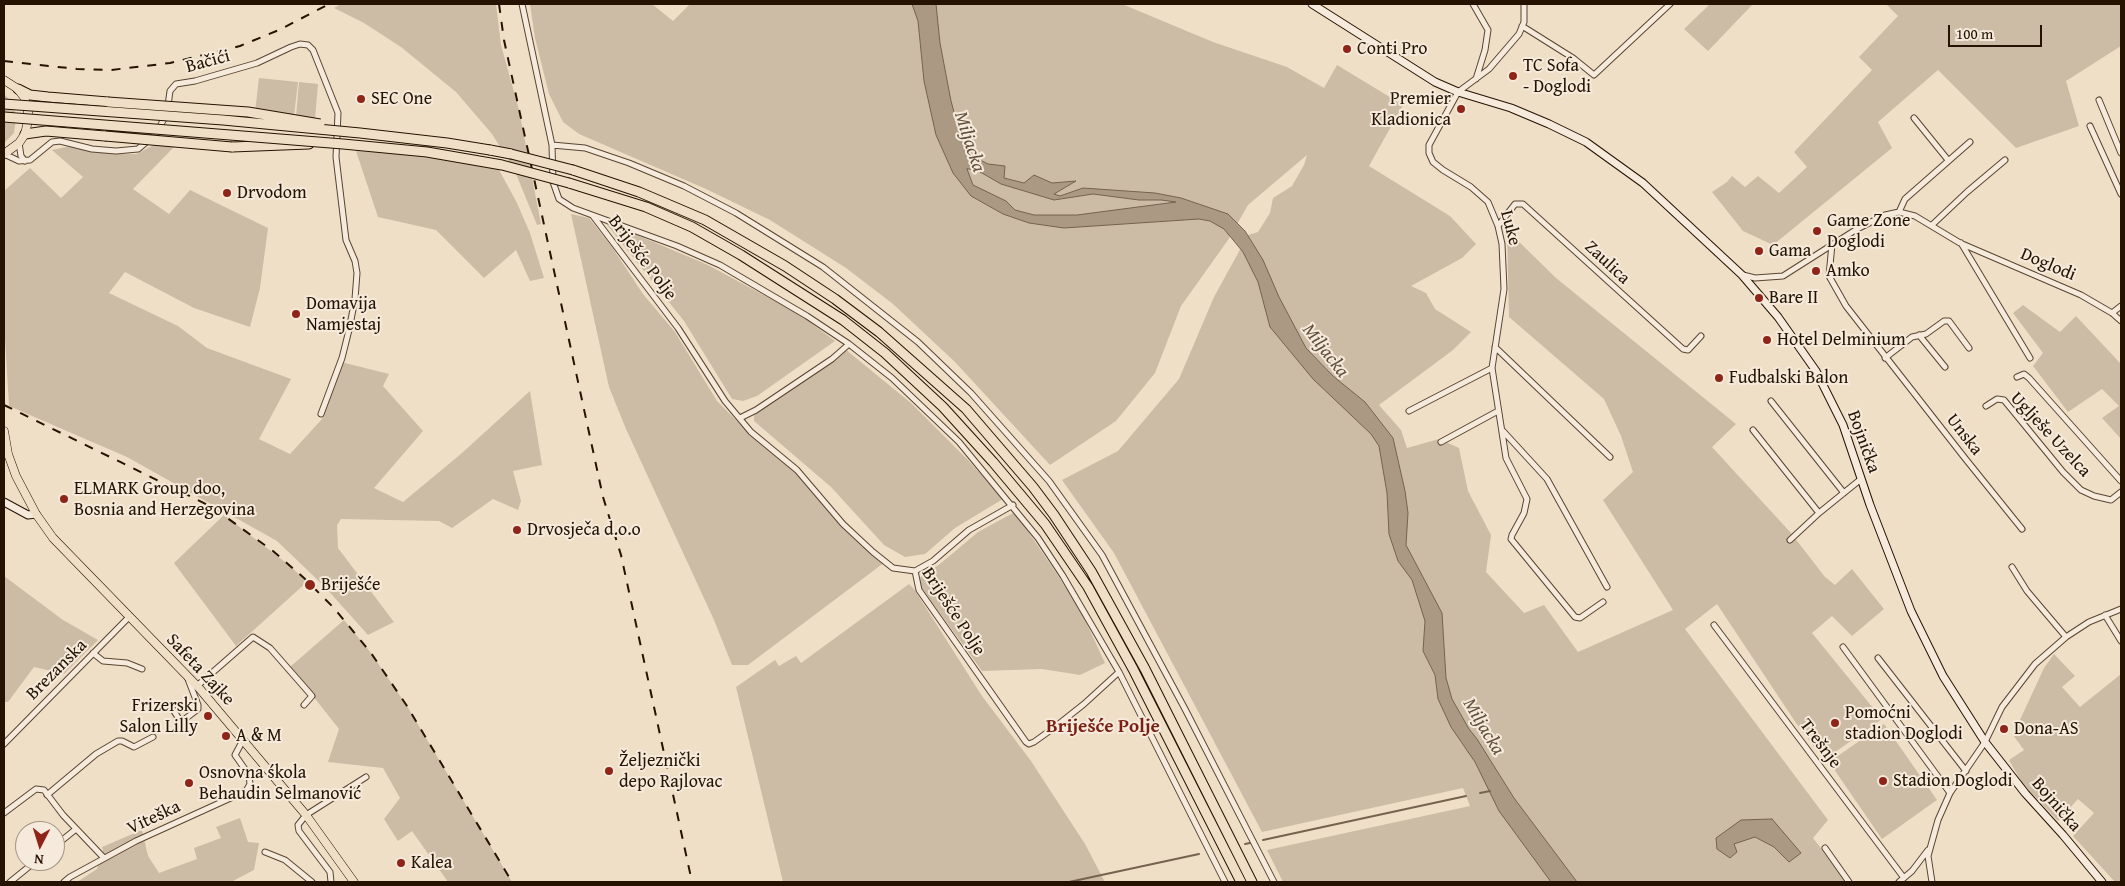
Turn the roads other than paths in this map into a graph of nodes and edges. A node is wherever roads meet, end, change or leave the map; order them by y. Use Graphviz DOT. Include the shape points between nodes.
graph roads {
  1 [pos="522,4"];
  2 [pos="1312,4"];
  3 [pos="1473,4"];
  4 [pos="1524,4"];
  5 [pos="1670,4"];
  6 [pos="1522,26"];
  7 [pos="4,80"];
  8 [pos="1476,80"];
  9 [pos="18,89"];
  10 [pos="1458,92"];
  11 [pos="2099,100"];
  12 [pos="4,104"];
  13 [pos="4,117"];
  14 [pos="1914,118"];
  15 [pos="2090,126"];
  16 [pos="25,134"];
  17 [pos="1970,142"];
  18 [pos="19,143"];
  19 [pos="325,143"];
  20 [pos="552,145"];
  21 [pos="490,150"];
  22 [pos="2121,153"];
  23 [pos="4,154"];
  24 [pos="1948,160"];
  25 [pos="2005,160"];
  26 [pos="25,161"];
  27 [pos="2121,194"];
  28 [pos="1899,212"];
  29 [pos="593,215"];
  30 [pos="1932,225"];
  31 [pos="1498,226"];
  32 [pos="1960,242"];
  33 [pos="1832,244"];
  34 [pos="1742,275"];
  35 [pos="2121,306"];
  36 [pos="2112,313"];
  37 [pos="2121,321"];
  38 [pos="1919,335"];
  39 [pos="1701,336"];
  40 [pos="848,344"];
  41 [pos="1495,347"];
  42 [pos="1969,348"];
  43 [pos="1885,358"];
  44 [pos="2030,358"];
  45 [pos="1945,367"];
  46 [pos="1492,368"];
  47 [pos="2017,377"];
  48 [pos="1771,400"];
  49 [pos="1986,406"];
  50 [pos="1498,411"];
  51 [pos="1409,412"];
  52 [pos="321,414"];
  53 [pos="740,418"];
  54 [pos="1753,430"];
  55 [pos="4,431"];
  56 [pos="1502,431"];
  57 [pos="1441,442"];
  58 [pos="1610,457"];
  59 [pos="1861,479"];
  60 [pos="2121,481"];
  61 [pos="2121,492"];
  62 [pos="1844,493"];
  63 [pos="4,502"];
  64 [pos="1013,506"];
  65 [pos="1819,513"];
  66 [pos="36,514"];
  67 [pos="2022,529"];
  68 [pos="1790,540"];
  69 [pos="2012,567"];
  70 [pos="915,571"];
  71 [pos="1606,588"];
  72 [pos="1603,602"];
  73 [pos="2121,609"];
  74 [pos="2105,615"];
  75 [pos="130,616"];
  76 [pos="1714,625"];
  77 [pos="2066,637"];
  78 [pos="2121,641"];
  79 [pos="1842,647"];
  80 [pos="93,653"];
  81 [pos="1878,658"];
  82 [pos="142,669"];
  83 [pos="1119,672"];
  84 [pos="187,676"];
  85 [pos="197,686"];
  86 [pos="304,704"];
  87 [pos="170,705"];
  88 [pos="153,737"];
  89 [pos="244,740"];
  90 [pos="1985,742"];
  91 [pos="4,744"];
  92 [pos="1966,770"];
  93 [pos="366,777"];
  94 [pos="1950,793"];
  95 [pos="47,795"];
  96 [pos="4,813"];
  97 [pos="306,815"];
  98 [pos="76,829"];
  99 [pos="65,838"];
  100 [pos="1825,848"];
  101 [pos="1929,849"];
  102 [pos="265,852"];
  103 [pos="104,858"];
  104 [pos="24,871"];
  105 [pos="1902,880"];
  106 [pos="10,882"];
  107 [pos="64,882"];
  108 [pos="312,882"];
  109 [pos="332,882"];
  110 [pos="354,882"];
  111 [pos="1225,882"];
  112 [pos="1241,882"];
  113 [pos="1252,882"];
  114 [pos="1274,882"];
  115 [pos="1849,882"];
  116 [pos="1932,882"];
  117 [pos="2102,882"];
  1 -- 20 [label="street"];
  2 -- 10 [label="main road, Bojnička" via="1435,82"];
  3 -- 8 [label="street" via="1488,30"];
  4 -- 6 [label="street"];
  5 -- 6 [label="street" via="1594,75"];
  6 -- 8 [label="street" via="1489,69"];
  7 -- 9 [label="main road"];
  8 -- 10 [label="street"];
  9 -- 16 [label="main road" via="27,106"];
  9 -- 21 [label="highway, bridge" via="30,95 48,97 248,112 455,140"];
  10 -- 31 [label="street, Luke" via="1429,145 1429,153 1433,162 1488,202"];
  10 -- 34 [label="main road, Bojnička" via="1518,112 1586,142 1643,183"];
  11 -- 22 [label="street"];
  12 -- 21 [label="highway, bridge" via="360,133"];
  13 -- 19 [label="highway, bridge"];
  14 -- 24 [label="street"];
  15 -- 27 [label="street"];
  16 -- 18 [label="main road"];
  16 -- 19 [label="highway, bridge" via="46,131 232,147"];
  17 -- 24 [label="street"];
  18 -- 23 [label="main road"];
  18 -- 26 [label="street"];
  19 -- 112 [label="highway, bridge" via="384,147 502,165 646,207 692,227 741,255 843,320 885,353 943,407 993,462 1045,524 1088,587"];
  20 -- 29 [label="street" via="556,194 564,203"];
  20 -- 114 [label="street" via="585,148 629,163 736,213 823,267 874,306 918,342 971,393 1049,481 1102,555 1186,709"];
  21 -- 113 [label="highway, bridge" via="573,170 639,192 705,220 827,293 872,326 966,409 1033,487 1091,571 1145,669"];
  23 -- 26 [label="street"];
  24 -- 28 [label="street" via="1905,199"];
  25 -- 30 [label="street"];
  26 -- 52 [label="street, Bačići" via="60,140 92,150 138,149 156,134 167,113 170,91 176,84 257,62 300,44 308,45 313,50 338,113 336,157 346,240 357,274 342,358"];
  28 -- 30 [label="street, Doglodi"];
  28 -- 33 [label="street" via="1885,215"];
  29 -- 40 [label="street, Briješće Polje" via="720,265"];
  29 -- 53 [label="street, Briješće Polje" via="678,328 725,401"];
  30 -- 32 [label="street, Doglodi"];
  31 -- 39 [label="street, Zaulica" via="1515,204 1523,204 1683,349 1688,350"];
  31 -- 41 [label="street, Luke" via="1504,258 1504,289"];
  32 -- 36 [label="street, Doglodi" via="2081,294"];
  32 -- 44 [label="street, Doglodi"];
  33 -- 34 [label="street" via="1783,276 1755,278"];
  33 -- 43 [label="street, Unska" via="1831,281"];
  34 -- 59 [label="main road, Bojnička" via="1778,317 1816,371 1843,425"];
  35 -- 36 [label="street"];
  36 -- 37 [label="street, Doglodi"];
  38 -- 42 [label="street" via="1926,334 1946,320"];
  38 -- 43 [label="street"];
  38 -- 45 [label="street"];
  40 -- 53 [label="street" via="832,359"];
  40 -- 64 [label="street, Briješće Polje" via="892,378 959,442"];
  41 -- 46 [label="street, Luke"];
  41 -- 58 [label="street"];
  43 -- 67 [label="street, Unska"];
  46 -- 50 [label="street, Luke"];
  46 -- 51 [label="street"];
  47 -- 60 [label="street, Uglješe Uzelca" via="2024,374 2029,378"];
  48 -- 62 [label="street"];
  49 -- 61 [label="street, Uglješe Uzelca" via="1997,399 2004,400 2081,490 2111,500"];
  50 -- 56 [label="street, Luke"];
  50 -- 57 [label="street"];
  53 -- 70 [label="street, Briješće Polje" via="751,432 797,470 843,524 873,552 893,568"];
  54 -- 65 [label="street"];
  55 -- 66 [label="main road, Safeta Zajke" via="16,476"];
  56 -- 71 [label="street" via="1547,479"];
  56 -- 72 [label="street, Luke" via="1506,458 1527,500 1511,539 1575,617 1580,618"];
  59 -- 62 [label="street"];
  59 -- 90 [label="main road, Bojnička" via="1911,611 1943,676"];
  62 -- 65 [label="street"];
  63 -- 66 [label="main road" via="28,515"];
  64 -- 70 [label="street" via="969,530 933,561"];
  64 -- 83 [label="street, Briješće Polje" via="1063,576"];
  65 -- 68 [label="street"];
  66 -- 75 [label="main road, Safeta Zajke" via="62,547"];
  69 -- 77 [label="street"];
  70 -- 83 [label="street, Briješće Polje" via="919,590 1026,742 1034,742"];
  73 -- 74 [label="street"];
  74 -- 77 [label="street"];
  74 -- 78 [label="street"];
  75 -- 80 [label="street, Brezanska"];
  75 -- 84 [label="main road, Safeta Zajke"];
  76 -- 105 [label="street, Trešnje"];
  77 -- 90 [label="street" via="2035,664 2016,687"];
  79 -- 94 [label="street"];
  80 -- 82 [label="street" via="103,661 127,663"];
  80 -- 91 [label="street, Brezanska"];
  81 -- 92 [label="street"];
  83 -- 111 [label="street, Briješće Polje"];
  84 -- 85 [label="main road, Safeta Zajke"];
  84 -- 87 [label="street" via="198,709 181,722"];
  85 -- 86 [label="street" via="254,637 270,648 312,696"];
  85 -- 89 [label="main road, Safeta Zajke"];
  88 -- 95 [label="street" via="134,748 118,741 96,754"];
  89 -- 97 [label="main road, Safeta Zajke"];
  89 -- 103 [label="street, Viteška" via="235,755 249,775 250,784 246,791"];
  90 -- 92 [label="street, Trešnje"];
  90 -- 117 [label="main road, Bojnička"];
  92 -- 94 [label="street, Trešnje"];
  93 -- 97 [label="street"];
  94 -- 101 [label="street, Trešnje"];
  95 -- 96 [label="street" via="44,790 36,789"];
  95 -- 98 [label="street"];
  97 -- 109 [label="street" via="298,829 330,872"];
  97 -- 110 [label="main road, Safeta Zajke"];
  98 -- 99 [label="street"];
  98 -- 103 [label="street"];
  100 -- 115 [label="street"];
  101 -- 105 [label="street, Trešnje"];
  101 -- 116 [label="street, Trešnje"];
  102 -- 108 [label="street" via="285,860"];
  103 -- 107 [label="street, Viteška"];
  104 -- 106 [label="street"];
}
